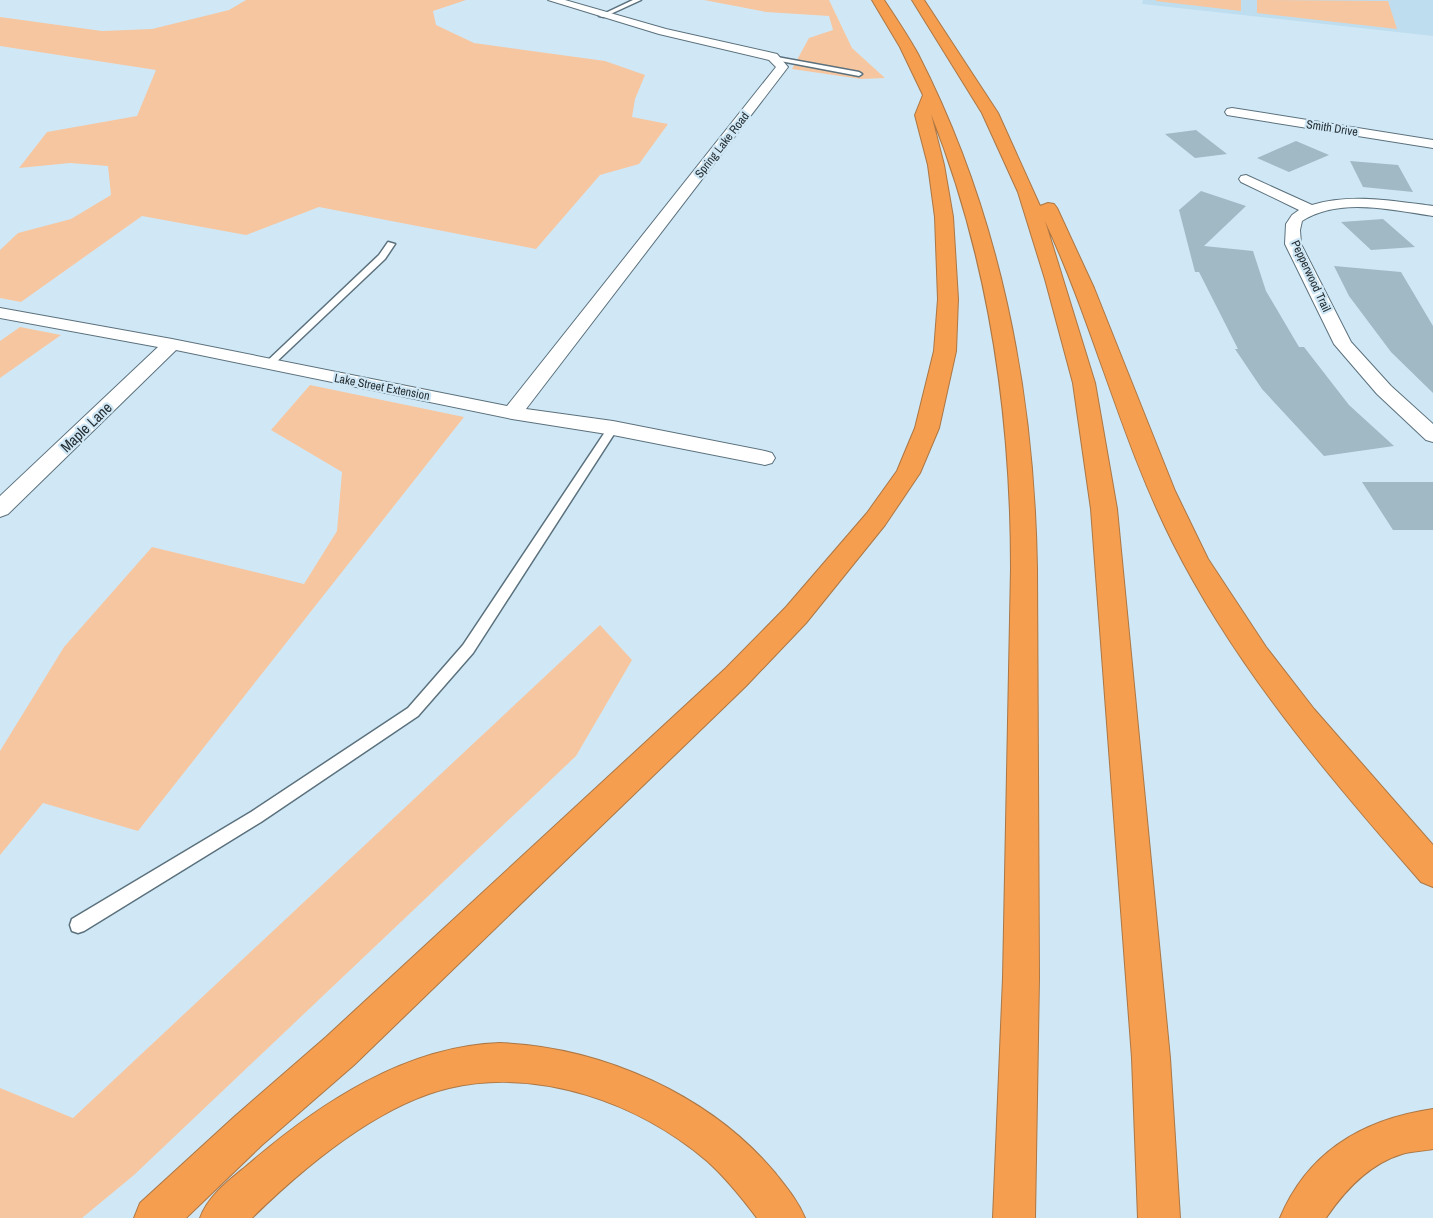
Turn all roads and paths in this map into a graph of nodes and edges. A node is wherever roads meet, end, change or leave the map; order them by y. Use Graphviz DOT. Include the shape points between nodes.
graph roads {
  1 [pos="553,0"];
  2 [pos="638,0"];
  3 [pos="878,0"];
  4 [pos="918,0"];
  5 [pos="602,16"];
  6 [pos="777,59"];
  7 [pos="859,74"];
  8 [pos="930,96"];
  9 [pos="1232,112"];
  10 [pos="1005,143"];
  11 [pos="1433,144"];
  12 [pos="1246,179"];
  13 [pos="1311,210"];
  14 [pos="1433,211"];
  15 [pos="391,244"];
  16 [pos="0,313"];
  17 [pos="172,344"];
  18 [pos="268,365"];
  19 [pos="512,413"];
  20 [pos="613,428"];
  21 [pos="1433,436"];
  22 [pos="765,458"];
  23 [pos="0,510"];
  24 [pos="1433,870"];
  25 [pos="78,925"];
  26 [pos="1433,1129"];
  27 [pos="155,1218"];
  28 [pos="221,1218"];
  29 [pos="784,1218"];
  30 [pos="1014,1218"];
  31 [pos="1159,1218"];
  32 [pos="1301,1218"];
  1 -- 5 [label="street"];
  2 -- 5 [label="lane"];
  3 -- 8 [label="highway" via="910,51"];
  4 -- 10 [label="highway" via="961,64"];
  5 -- 6 [label="street"];
  6 -- 7 [label="lane"];
  6 -- 19 [label="street, Spring Lake Road" via="782,67 780,71"];
  8 -- 27 [label="highway" via="924,115 944,217 948,299 945,351 927,428 908,472 876,519 796,615 736,677 340,1051"];
  8 -- 30 [label="highway" via="950,140 984,239 1004,332 1022,471 1020,1062"];
  9 -- 11 [label="street, Smith Drive"];
  10 -- 24 [label="highway" via="1040,193 1075,264 1181,533 1215,592 1264,668 1307,724"];
  10 -- 31 [label="highway" via="1035,214 1075,346 1104,509 1151,1058"];
  12 -- 13 [label="street"];
  13 -- 14 [label="street, Pepperwood Trail" via="1351,204"];
  13 -- 21 [label="street, Pepperwood Trail" via="1296,219 1291,231 1293,244 1343,344 1384,390"];
  15 -- 18 [label="lane" via="382,257"];
  16 -- 17 [label="street, Lake Street Extension"];
  17 -- 18 [label="street, Lake Street Extension"];
  17 -- 23 [label="street, Maple Lane"];
  18 -- 19 [label="street, Lake Street Extension"];
  19 -- 20 [label="street, Lake Street Extension"];
  20 -- 22 [label="street, Lake Street Extension"];
  20 -- 25 [label="lane" via="468,649 413,712 256,817"];
  26 -- 32 [label="highway" via="1400,1134 1356,1154 1325,1183"];
  28 -- 29 [label="highway" via="341,1118 382,1094 435,1073 483,1063 533,1064 588,1076 633,1093 688,1122 735,1159"];
}
